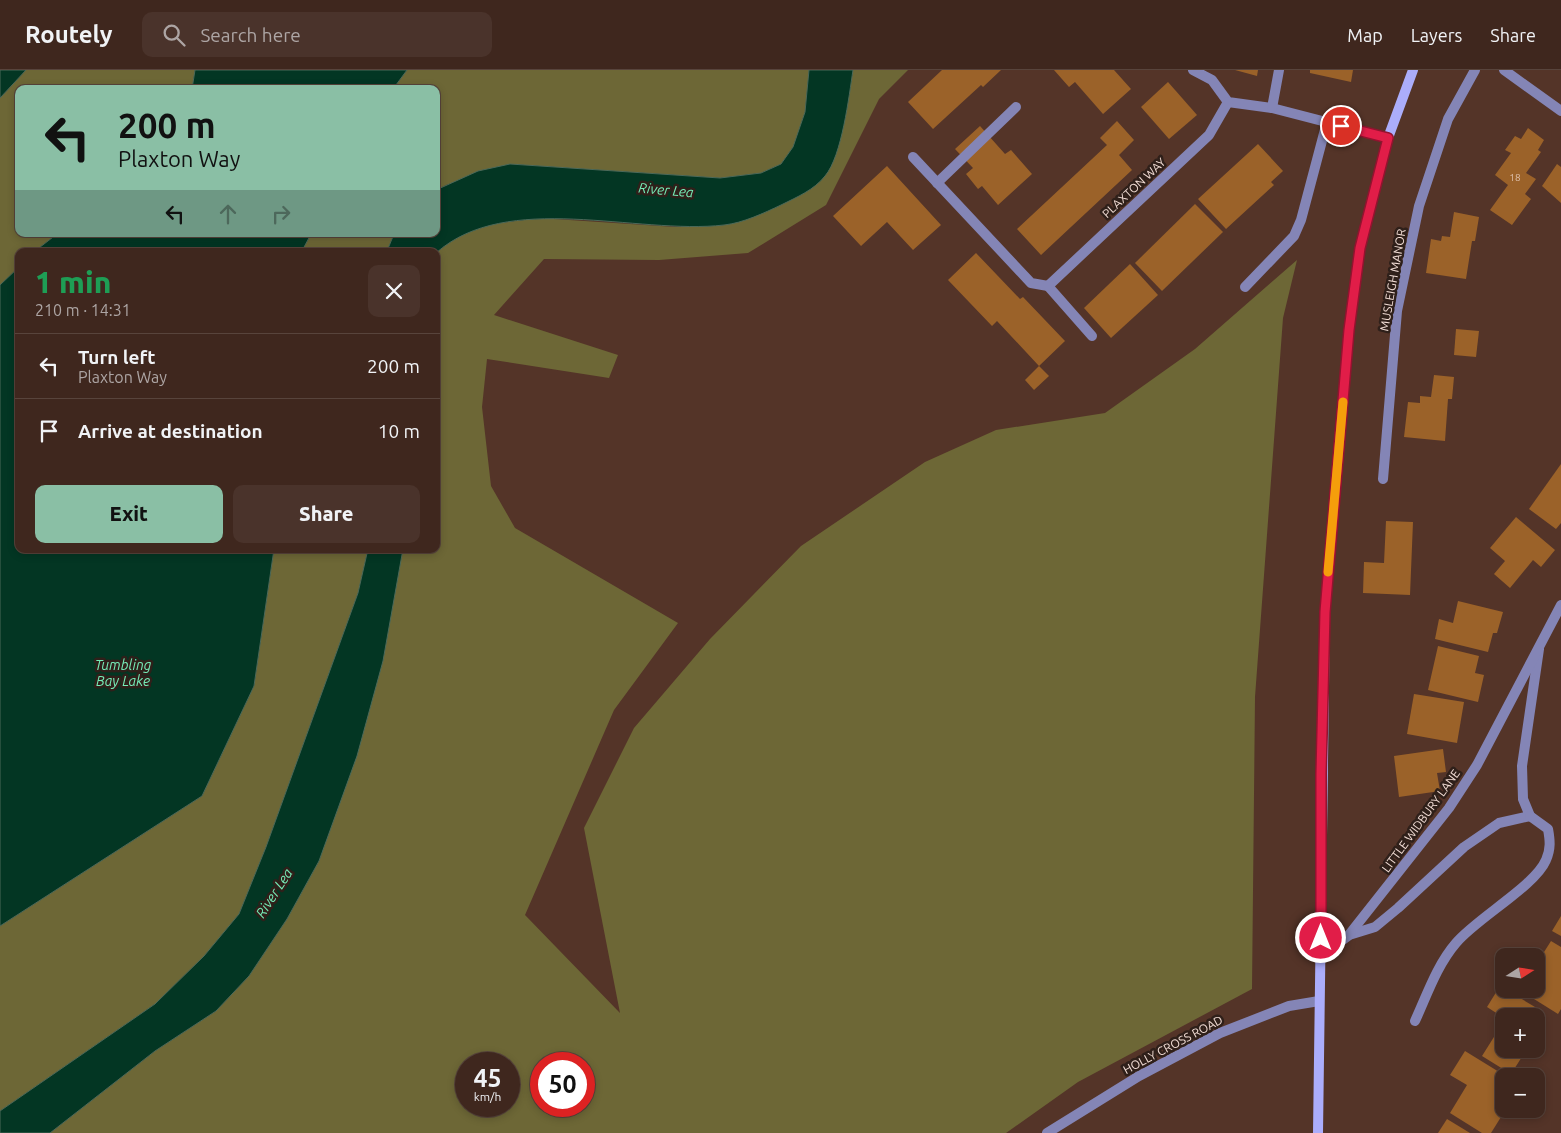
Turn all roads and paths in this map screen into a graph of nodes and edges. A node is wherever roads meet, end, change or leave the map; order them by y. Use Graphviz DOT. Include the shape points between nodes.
graph roads {
  1 [pos="1193,70"];
  2 [pos="1279,70"];
  3 [pos="1413,70"];
  4 [pos="1475,70"];
  5 [pos="1504,70"];
  6 [pos="1228,102"];
  7 [pos="1016,107"];
  8 [pos="1272,108"];
  9 [pos="1561,111"];
  10 [pos="1327,122"];
  11 [pos="1388,138"];
  12 [pos="913,157"];
  13 [pos="936,183"];
  14 [pos="1048,286"];
  15 [pos="1245,287"];
  16 [pos="1092,336"];
  17 [pos="1383,479"];
  18 [pos="1561,605"];
  19 [pos="1540,644"];
  20 [pos="1530,816"];
  21 [pos="1348,936"];
  22 [pos="1321,956"];
  23 [pos="1319,1001"];
  24 [pos="1415,1021"];
  25 [pos="1047,1133"];
  26 [pos="1318,1133"];
  1 -- 6 [label="street" via="1212,80"];
  2 -- 8 [label="street"];
  3 -- 11 [label="main road"];
  4 -- 17 [label="street, MUSLEIGH MANOR" via="1448,119 1419,206 1397,311"];
  5 -- 9 [label="street"];
  6 -- 8 [label="street"];
  6 -- 14 [label="street, PLAXTON WAY" via="1209,135"];
  7 -- 13 [label="street"];
  8 -- 10 [label="street"];
  10 -- 11 [label="street"];
  10 -- 15 [label="street" via="1294,236"];
  11 -- 22 [label="main road" via="1360,248 1349,330 1325,612"];
  12 -- 13 [label="street"];
  13 -- 14 [label="street" via="1031,283"];
  14 -- 16 [label="street"];
  18 -- 19 [label="street, LITTLE WIDBURY LANE"];
  19 -- 20 [label="street" via="1522,766 1523,799"];
  19 -- 21 [label="street, LITTLE WIDBURY LANE" via="1477,765 1449,808"];
  20 -- 21 [label="street" via="1499,823 1464,847 1375,927"];
  20 -- 24 [label="street" via="1548,829 1550,844 1546,861 1526,884 1456,943 1437,972"];
  21 -- 22 [label="street, LITTLE WIDBURY LANE"];
  22 -- 23 [label="main road"];
  23 -- 25 [label="street, HOLLY CROSS ROAD" via="1289,1006 1220,1033 1139,1076"];
  23 -- 26 [label="main road"];
}
